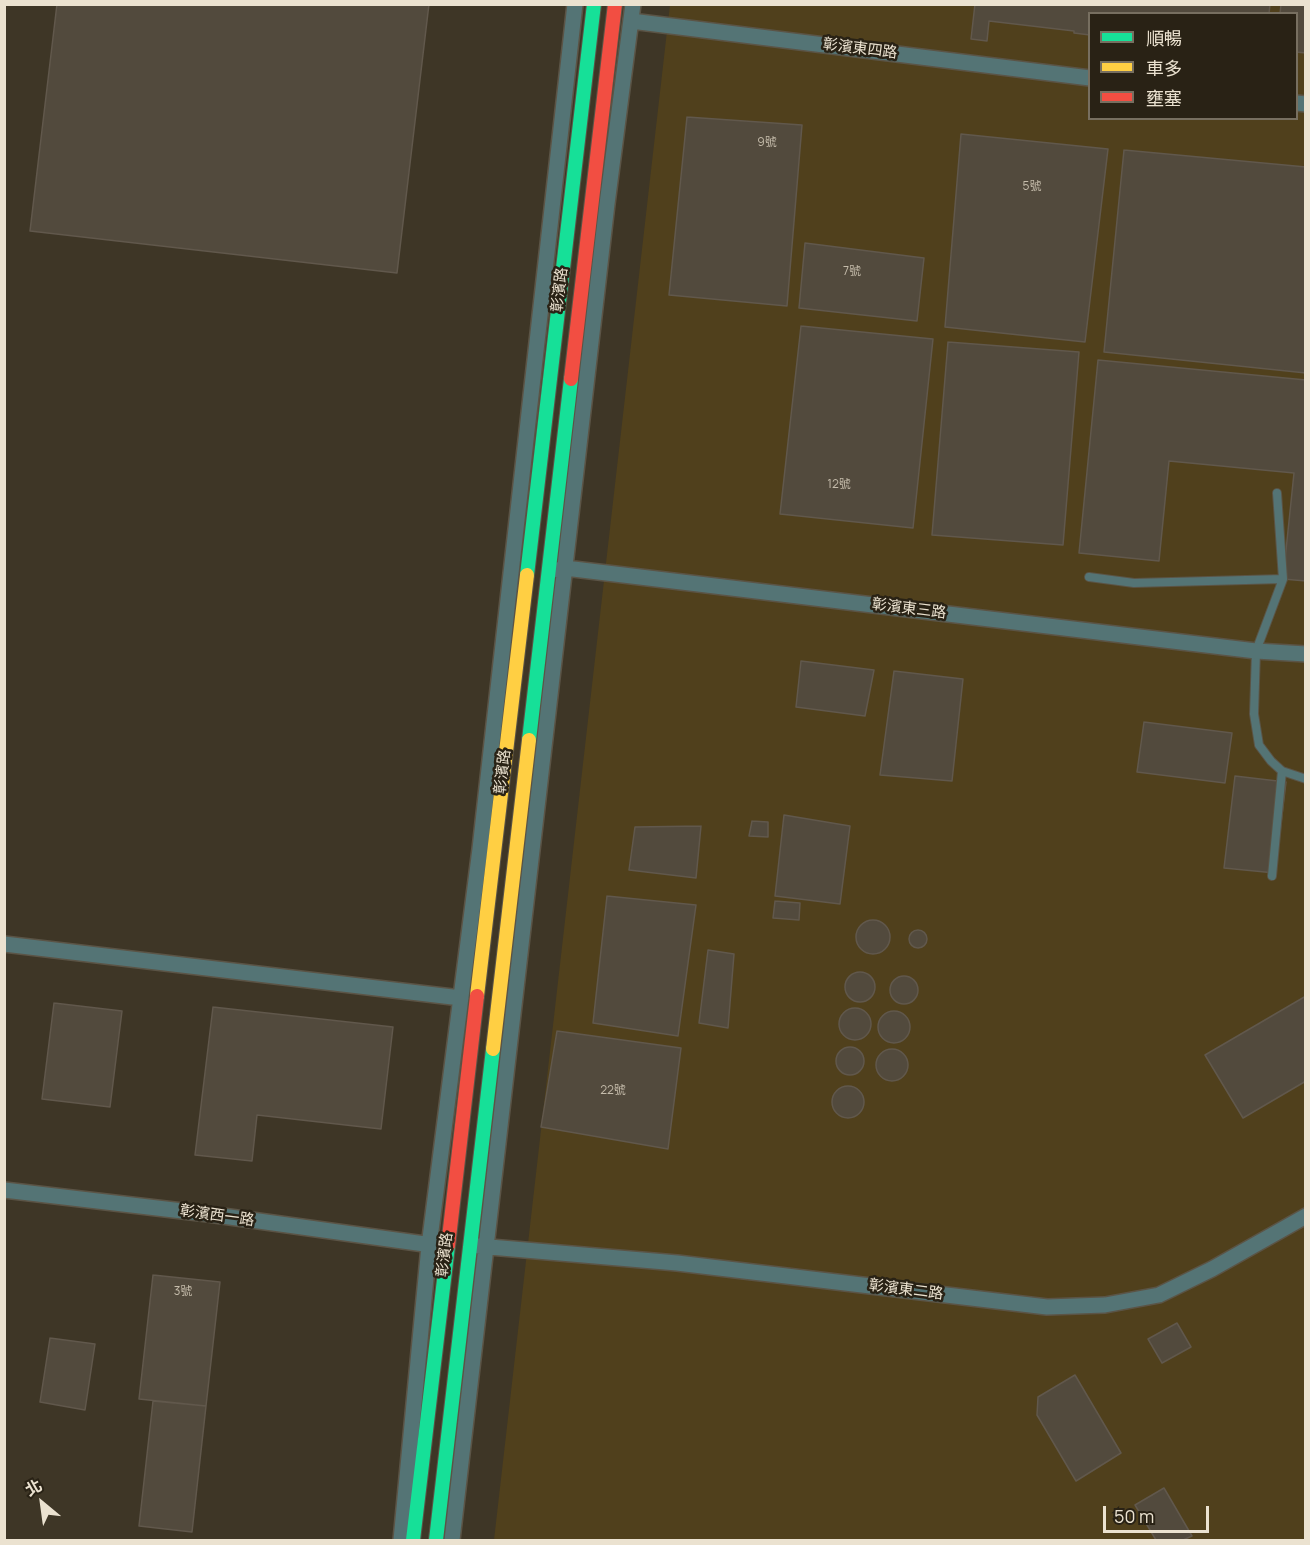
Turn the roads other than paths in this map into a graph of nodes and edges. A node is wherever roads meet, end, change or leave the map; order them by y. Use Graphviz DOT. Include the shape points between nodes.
graph roads {
  1 [pos="575,4"];
  2 [pos="594,4"];
  3 [pos="615,4"];
  4 [pos="633,4"];
  5 [pos="631,21"];
  6 [pos="1088,78"];
  7 [pos="1278,493"];
  8 [pos="520,568"];
  9 [pos="565,568"];
  10 [pos="550,573"];
  11 [pos="1089,577"];
  12 [pos="1283,579"];
  13 [pos="1256,651"];
  14 [pos="1305,654"];
  15 [pos="1282,771"];
  16 [pos="1305,779"];
  17 [pos="1272,876"];
  18 [pos="4,944"];
  19 [pos="461,998"];
  20 [pos="4,1190"];
  21 [pos="1305,1216"];
  22 [pos="429,1246"];
  23 [pos="446,1246"];
  24 [pos="479,1246"];
  25 [pos="401,1540"];
  26 [pos="413,1540"];
  27 [pos="436,1540"];
  28 [pos="452,1540"];
  1 -- 8 [label="street, 彰濱路"];
  2 -- 8 [label="street, 彰濱路"];
  3 -- 10 [label="street, 彰濱路"];
  4 -- 5 [label="street, 彰濱路"];
  5 -- 6 [label="street, 彰濱東四路"];
  5 -- 9 [label="street, 彰濱路"];
  7 -- 12 [label="lane"];
  8 -- 10 [label="street"];
  8 -- 19 [label="street, 彰濱路"];
  8 -- 23 [label="street, 彰濱路"];
  9 -- 10 [label="street, 彰濱東三路"];
  9 -- 13 [label="street, 彰濱東三路"];
  9 -- 24 [label="street, 彰濱路"];
  10 -- 24 [label="street, 彰濱路"];
  11 -- 12 [label="lane" via="1134,583"];
  12 -- 13 [label="lane"];
  13 -- 14 [label="street, 彰濱東三路"];
  13 -- 15 [label="lane" via="1254,714 1259,745"];
  15 -- 16 [label="lane"];
  15 -- 17 [label="lane"];
  18 -- 19 [label="street"];
  19 -- 22 [label="street, 彰濱路"];
  20 -- 22 [label="street, 彰濱西一路"];
  21 -- 24 [label="street, 彰濱東二路" via="1159,1294 1105,1305 1047,1307 676,1263"];
  22 -- 23 [label="street, 彰濱西一路"];
  22 -- 25 [label="street, 彰濱路"];
  23 -- 24 [label="street, 彰濱東二路"];
  23 -- 26 [label="street, 彰濱路"];
  24 -- 27 [label="street, 彰濱路"];
  24 -- 28 [label="street, 彰濱路"];
}
